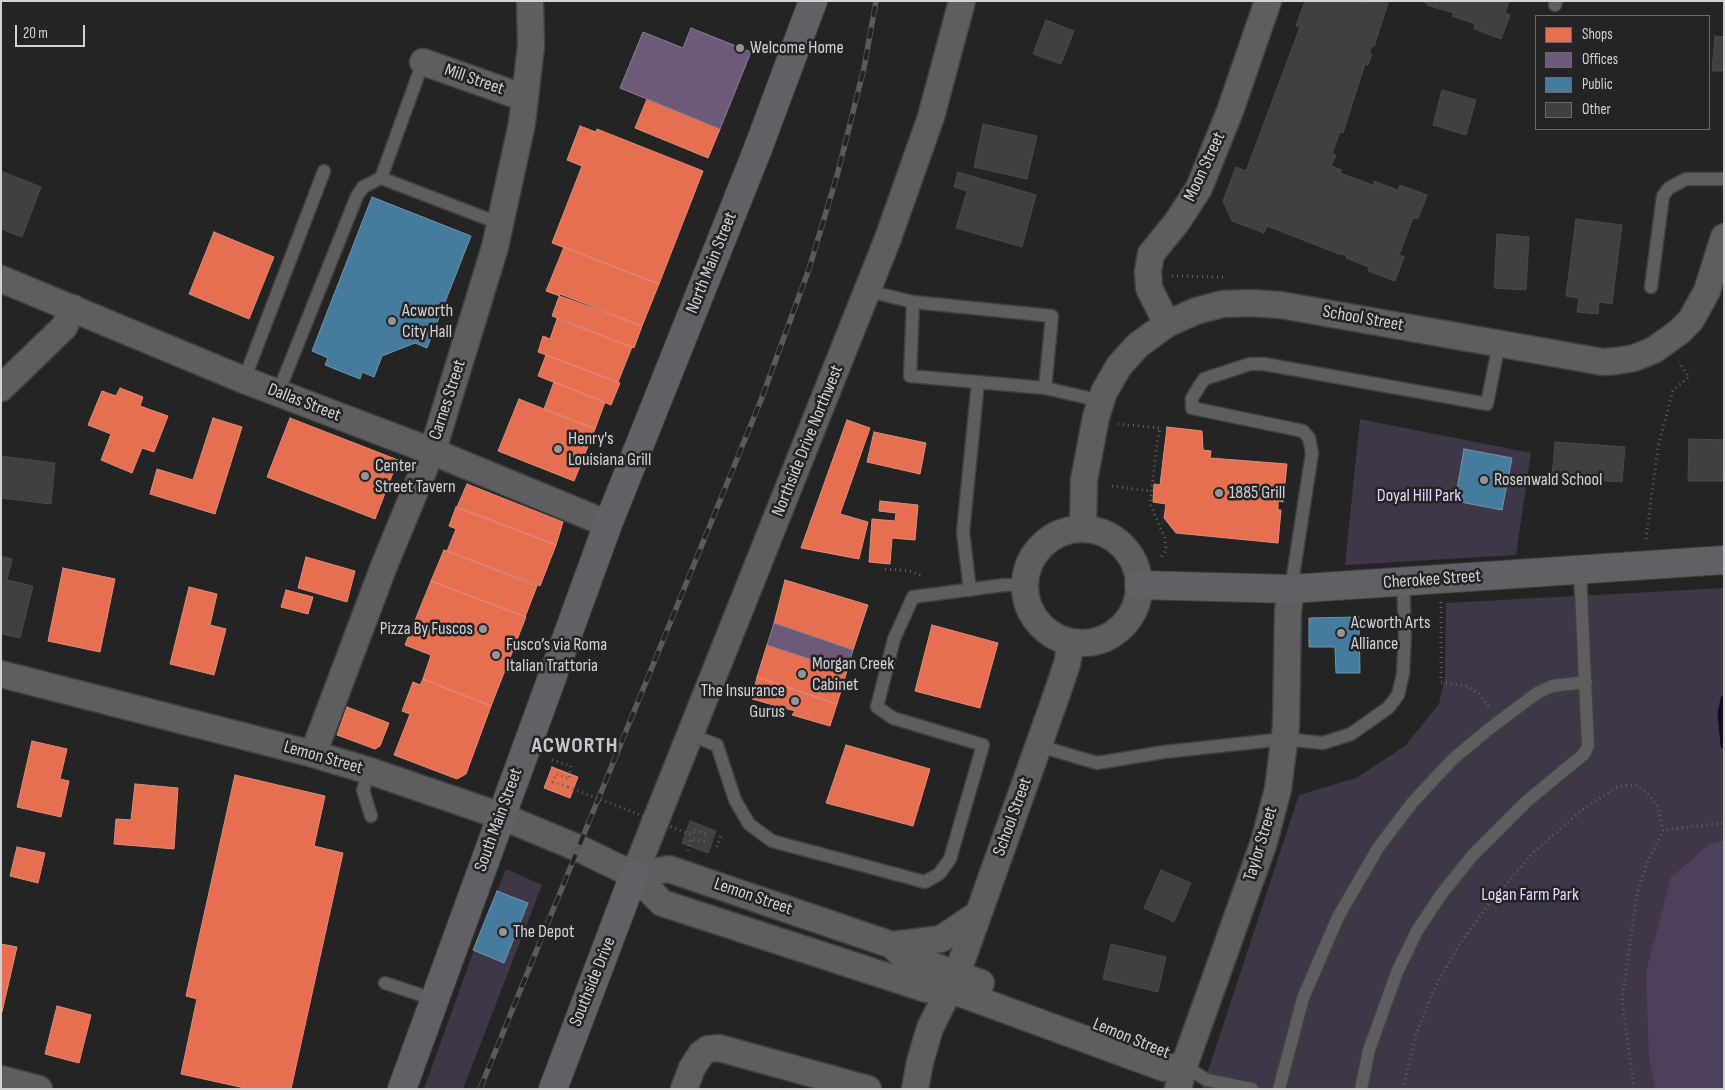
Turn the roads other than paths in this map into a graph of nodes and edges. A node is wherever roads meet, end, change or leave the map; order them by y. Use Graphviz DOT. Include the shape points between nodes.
graph roads {
  1 [pos="530,1"];
  2 [pos="812,1"];
  3 [pos="962,1"];
  4 [pos="1268,1"];
  5 [pos="423,62"];
  6 [pos="525,98"];
  7 [pos="324,171"];
  8 [pos="381,178"];
  9 [pos="1724,179"];
  10 [pos="501,224"];
  11 [pos="1724,237"];
  12 [pos="1,279"];
  13 [pos="1651,287"];
  14 [pos="868,291"];
  15 [pos="913,302"];
  16 [pos="73,308"];
  17 [pos="1167,324"];
  18 [pos="1499,343"];
  19 [pos="244,380"];
  20 [pos="978,382"];
  21 [pos="1,388"];
  22 [pos="1045,388"];
  23 [pos="278,393"];
  24 [pos="1101,400"];
  25 [pos="431,451"];
  26 [pos="608,524"];
  27 [pos="1083,528"];
  28 [pos="1724,560"];
  29 [pos="1580,570"];
  30 [pos="1403,581"];
  31 [pos="1026,585"];
  32 [pos="1139,585"];
  33 [pos="1292,589"];
  34 [pos="970,590"];
  35 [pos="1071,642"];
  36 [pos="1,674"];
  37 [pos="1586,682"];
  38 [pos="690,735"];
  39 [pos="1284,739"];
  40 [pos="1039,746"];
  41 [pos="313,754"];
  42 [pos="370,772"];
  43 [pos="371,816"];
  44 [pos="501,816"];
  45 [pos="634,875"];
  46 [pos="978,914"];
  47 [pos="892,945"];
  48 [pos="954,982"];
  49 [pos="385,983"];
  50 [pos="433,999"];
  51 [pos="1181,1077"];
  52 [pos="1,1079"];
  53 [pos="39,1089"];
  54 [pos="402,1089"];
  55 [pos="553,1089"];
  56 [pos="684,1089"];
  57 [pos="868,1089"];
  58 [pos="915,1089"];
  59 [pos="1252,1089"];
  60 [pos="1279,1089"];
  61 [pos="1361,1089"];
  1 -- 6 [label="street, Carnes Street" via="531,46"];
  2 -- 26 [label="main road, North Main Street" via="754,158"];
  3 -- 14 [label="street, Northside Drive Northwest" via="931,117"];
  4 -- 17 [label="street, Moon Street" via="1199,188 1152,254 1148,270 1149,288"];
  5 -- 6 [label="street, Mill Street"];
  5 -- 8 [label="lane"];
  6 -- 10 [label="street, Carnes Street"];
  7 -- 19 [label="lane"];
  8 -- 10 [label="lane"];
  8 -- 23 [label="lane" via="363,188 357,196"];
  9 -- 13 [label="lane" via="1686,179 1669,188 1663,196"];
  10 -- 25 [label="street, Carnes Street"];
  11 -- 18 [label="street, School Street" via="1699,307 1679,332 1654,350 1634,358 1602,362"];
  12 -- 16 [label="street, Dallas Street"];
  14 -- 15 [label="lane"];
  14 -- 38 [label="street, Northside Drive Northwest"];
  15 -- 20 [label="lane" via="910,376"];
  15 -- 22 [label="lane" via="1052,316"];
  16 -- 19 [label="street, Dallas Street"];
  16 -- 21 [label="street" via="64,326"];
  17 -- 18 [label="street, School Street" via="1196,310 1250,302"];
  17 -- 24 [label="street, School Street" via="1138,345 1119,366"];
  18 -- 33 [label="lane" via="1487,404 1264,364 1250,364 1204,379 1192,398 1192,408 1303,431 1309,438 1312,453"];
  19 -- 23 [label="street, Dallas Street"];
  20 -- 22 [label="lane"];
  20 -- 34 [label="lane" via="963,532"];
  22 -- 24 [label="lane"];
  23 -- 25 [label="street, Dallas Street"];
  24 -- 27 [label="street, School Street" via="1084,480"];
  25 -- 26 [label="street, Dallas Street"];
  25 -- 41 [label="street, Carnes Street"];
  26 -- 44 [label="main road, South Main Street"];
  27 -- 31 [label="street" via="1064,531 1047,541 1034,555"];
  27 -- 32 [label="street" via="1100,531 1128,552 1136,567"];
  28 -- 29 [label="main road, Cherokee Street"];
  29 -- 30 [label="main road, Cherokee Street"];
  29 -- 37 [label="lane"];
  30 -- 33 [label="main road, Cherokee Street"];
  30 -- 39 [label="lane" via="1405,633 1403,674 1398,695 1388,708 1337,740 1323,743"];
  31 -- 34 [label="lane"];
  31 -- 35 [label="street" via="1031,610 1041,625 1054,636"];
  32 -- 33 [label="main road, Cherokee Street"];
  32 -- 35 [label="street" via="1130,617 1119,630 1088,643"];
  33 -- 39 [label="street, Taylor Street" via="1288,611"];
  34 -- 38 [label="lane" via="913,597 894,639 877,707 893,718 983,745 950,859 939,874 924,882 772,841 749,824 735,800 716,745"];
  35 -- 40 [label="street, School Street" via="1067,664"];
  36 -- 41 [label="street, Lemon Street"];
  37 -- 60 [label="lane" via="1552,686 1499,721 1453,759 1412,803 1378,848 1338,917 1303,998"];
  37 -- 61 [label="lane" via="1588,741 1584,754 1526,801 1472,856 1416,931 1397,972 1369,1050"];
  38 -- 45 [label="street, Northside Drive Northwest"];
  39 -- 40 [label="lane" via="1097,763"];
  39 -- 51 [label="street, Taylor Street" via="1278,789 1264,842"];
  40 -- 46 [label="street, School Street"];
  41 -- 42 [label="street, Lemon Street"];
  42 -- 43 [label="lane" via="363,790"];
  42 -- 44 [label="street, Lemon Street"];
  44 -- 45 [label="street, Lemon Street"];
  44 -- 50 [label="main road, South Main Street"];
  45 -- 47 [label="street, Lemon Street" via="669,869"];
  45 -- 48 [label="street, Lemon Street" via="662,904 926,988"];
  45 -- 55 [label="main road, Southside Drive"];
  46 -- 47 [label="street" via="941,939"];
  46 -- 48 [label="street, School Street"];
  47 -- 48 [label="street, Lemon Street" via="901,954"];
  48 -- 51 [label="street, Lemon Street"];
  48 -- 58 [label="street, School Street" via="930,1028"];
  49 -- 50 [label="lane"];
  50 -- 54 [label="main road, South Main Street"];
  51 -- 59 [label="lane"];
  52 -- 53 [label="street"];
  56 -- 57 [label="street" via="701,1054 719,1048"];
}
